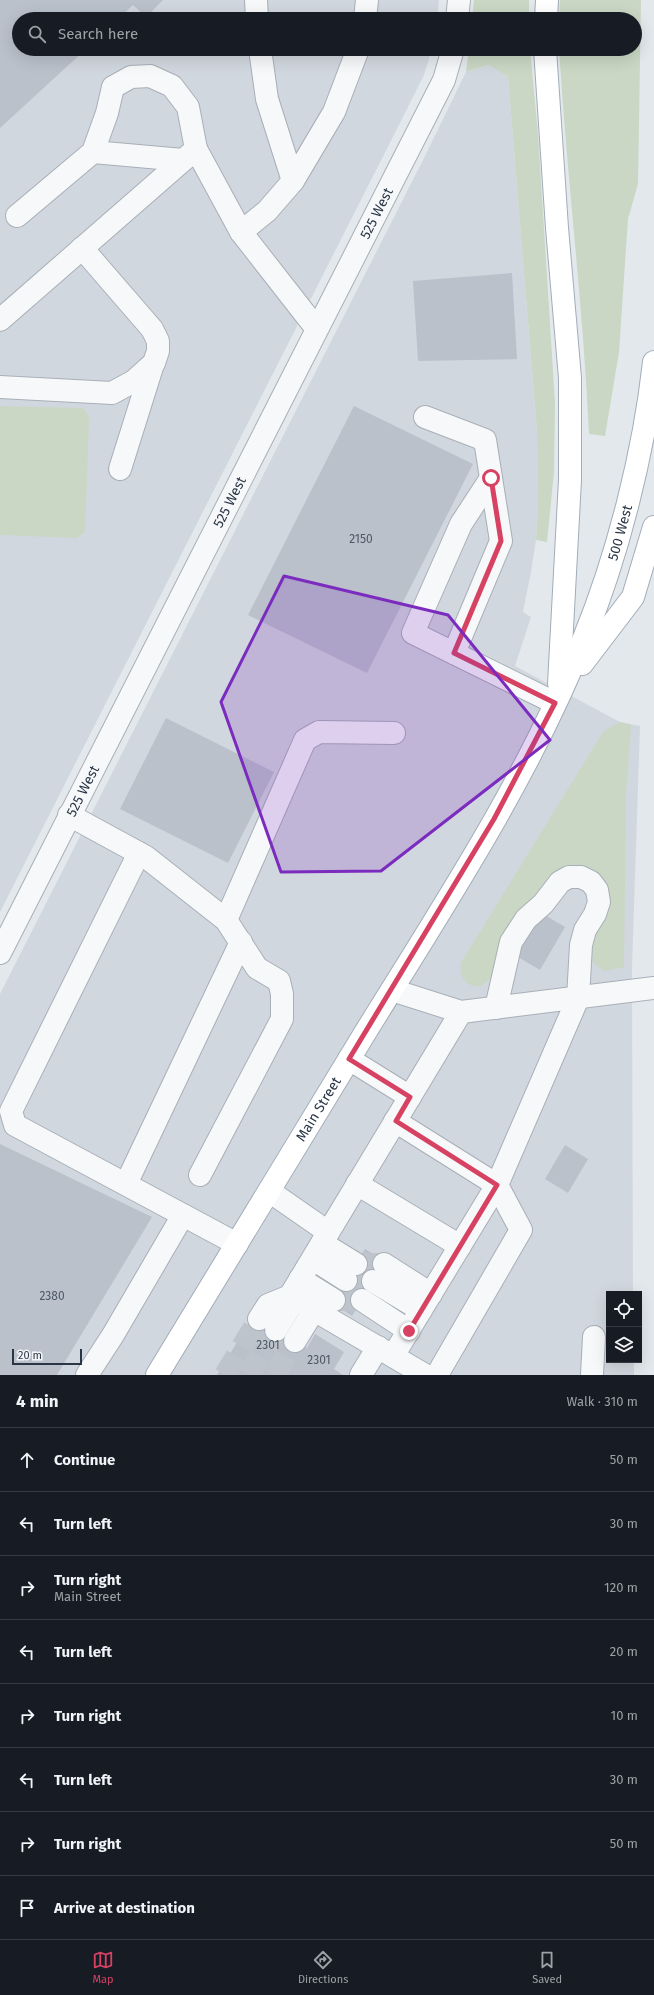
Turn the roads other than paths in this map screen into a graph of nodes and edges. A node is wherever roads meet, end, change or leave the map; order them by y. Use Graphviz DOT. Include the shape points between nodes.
graph roads {
  1 [pos="256,0"];
  2 [pos="367,0"];
  3 [pos="459,0"];
  4 [pos="547,0"];
  5 [pos="257,12"];
  6 [pos="366,12"];
  7 [pos="458,12"];
  8 [pos="546,12"];
  9 [pos="261,56"];
  10 [pos="355,56"];
  11 [pos="451,56"];
  12 [pos="545,56"];
  13 [pos="93,152"];
  14 [pos="190,154"];
  15 [pos="293,181"];
  16 [pos="17,216"];
  17 [pos="241,232"];
  18 [pos="82,248"];
  19 [pos="0,320"];
  20 [pos="316,328"];
  21 [pos="654,362"];
  22 [pos="154,363"];
  23 [pos="0,387"];
  24 [pos="425,417"];
  25 [pos="120,469"];
  26 [pos="491,478"];
  27 [pos="654,527"];
  28 [pos="454,653"];
  29 [pos="557,699"];
  30 [pos="394,733"];
  31 [pos="69,815"];
  32 [pos="139,853"];
  33 [pos="226,920"];
  34 [pos="241,942"];
  35 [pos="0,952"];
  36 [pos="654,988"];
  37 [pos="392,990"];
  38 [pos="578,998"];
  39 [pos="496,1008"];
  40 [pos="461,1012"];
  41 [pos="349,1059"];
  42 [pos="410,1097"];
  43 [pos="396,1121"];
  44 [pos="200,1175"];
  45 [pos="126,1184"];
  46 [pos="357,1184"];
  47 [pos="497,1185"];
  48 [pos="269,1191"];
  49 [pos="183,1215"];
  50 [pos="237,1244"];
  51 [pos="321,1244"];
  52 [pos="460,1246"];
  53 [pos="351,1272"];
  54 [pos="379,1273"];
  55 [pos="295,1292"];
  56 [pos="334,1300"];
  57 [pos="362,1300"];
  58 [pos="426,1302"];
  59 [pos="314,1310"];
  60 [pos="268,1325"];
  61 [pos="409,1331"];
  62 [pos="594,1337"];
  63 [pos="295,1341"];
  64 [pos="386,1352"];
  65 [pos="86,1375"];
  66 [pos="157,1375"];
  67 [pos="361,1375"];
  68 [pos="425,1375"];
  69 [pos="437,1375"];
  70 [pos="592,1375"];
  1 -- 5 [label="street"];
  2 -- 6 [label="street"];
  3 -- 7 [label="street"];
  4 -- 8 [label="main road"];
  9 -- 15 [label="street" via="267,99"];
  10 -- 15 [label="street" via="334,112"];
  11 -- 20 [label="street, 525 West" via="444,80"];
  12 -- 29 [label="main road" via="570,378 570,480"];
  13 -- 14 [label="street"];
  13 -- 14 [label="street" via="113,87 131,77 150,76 172,86 188,107"];
  13 -- 16 [label="street"];
  14 -- 17 [label="street"];
  14 -- 18 [label="street"];
  15 -- 17 [label="street" via="267,211"];
  17 -- 20 [label="street"];
  18 -- 19 [label="street"];
  18 -- 22 [label="street" via="152,329 158,341"];
  20 -- 31 [label="street, 525 West"];
  21 -- 29 [label="main road, 500 West" via="642,441 608,572 585,637"];
  22 -- 23 [label="street" via="134,381 112,393"];
  22 -- 25 [label="street"];
  24 -- 26 [label="street" via="486,440"];
  26 -- 28 [label="street" via="501,541"];
  26 -- 28 [label="street" via="461,524 413,634"];
  27 -- 29 [label="main road" via="633,596"];
  28 -- 29 [label="street"];
  29 -- 37 [label="main road, Main Street" via="513,786"];
  30 -- 33 [label="street" via="319,732 305,740"];
  31 -- 32 [label="street"];
  31 -- 35 [label="street, 525 West"];
  32 -- 33 [label="street"];
  32 -- 45 [label="street" via="11,1111 15,1125"];
  33 -- 34 [label="street"];
  34 -- 44 [label="street" via="256,968 279,981 282,1019"];
  34 -- 45 [label="street"];
  36 -- 38 [label="street"];
  37 -- 40 [label="street"];
  37 -- 41 [label="main road, Main Street"];
  38 -- 39 [label="street"];
  38 -- 39 [label="street" via="581,945 585,930 599,902 597,890 590,882 581,877 569,877 560,882 543,904 526,919 510,942"];
  38 -- 47 [label="street"];
  39 -- 40 [label="street"];
  40 -- 42 [label="street"];
  41 -- 42 [label="street"];
  41 -- 48 [label="main road, Main Street"];
  42 -- 43 [label="street"];
  43 -- 46 [label="street"];
  43 -- 47 [label="street"];
  45 -- 49 [label="street"];
  46 -- 51 [label="street"];
  46 -- 52 [label="street"];
  47 -- 52 [label="street"];
  47 -- 69 [label="street" via="521,1230"];
  48 -- 50 [label="main road, Main Street"];
  48 -- 51 [label="street"];
  49 -- 50 [label="street"];
  49 -- 65 [label="street"];
  50 -- 66 [label="main road, Main Street"];
  51 -- 53 [label="street"];
  51 -- 55 [label="street"];
  52 -- 58 [label="street"];
  54 -- 58 [label="street"];
  55 -- 56 [label="street"];
  55 -- 59 [label="street"];
  55 -- 60 [label="street" via="268,1305"];
  57 -- 61 [label="street"];
  58 -- 61 [label="street"];
  59 -- 63 [label="street"];
  59 -- 64 [label="street"];
  61 -- 64 [label="street"];
  62 -- 70 [label="street"];
  64 -- 67 [label="street"];
  64 -- 68 [label="street"];
}
